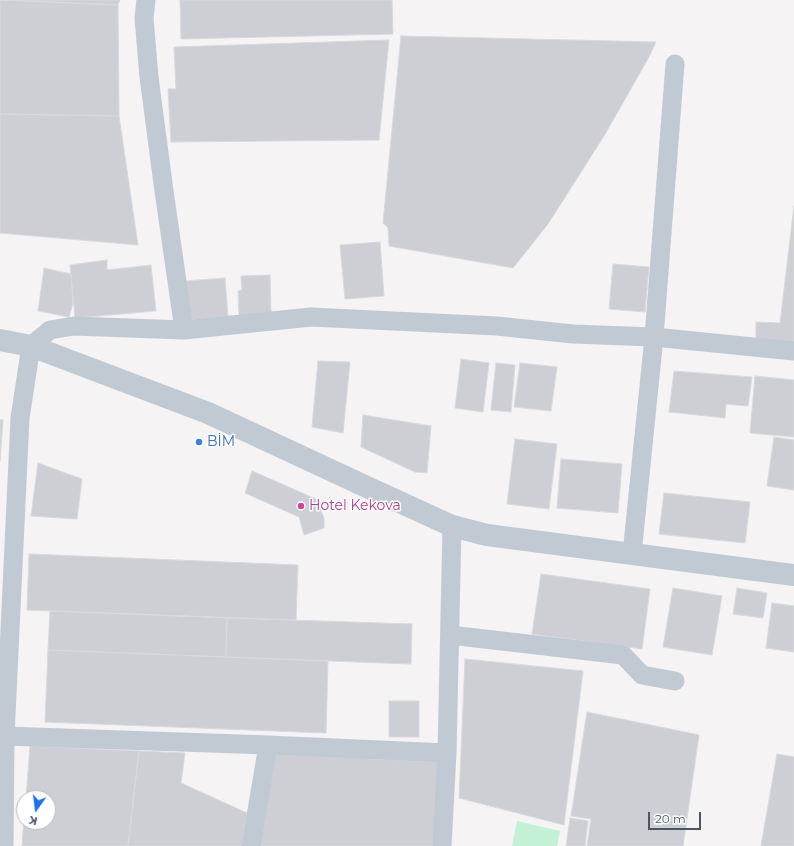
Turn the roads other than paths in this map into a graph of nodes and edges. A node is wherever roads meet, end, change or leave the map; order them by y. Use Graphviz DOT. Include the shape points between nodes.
graph roads {
  1 [pos="146,0"];
  2 [pos="675,64"];
  3 [pos="184,330"];
  4 [pos="654,338"];
  5 [pos="0,340"];
  6 [pos="31,346"];
  7 [pos="794,351"];
  8 [pos="452,526"];
  9 [pos="632,554"];
  10 [pos="794,575"];
  11 [pos="450,635"];
  12 [pos="675,681"];
  13 [pos="6,736"];
  14 [pos="268,745"];
  15 [pos="447,753"];
  16 [pos="4,846"];
  17 [pos="251,846"];
  18 [pos="442,846"];
  1 -- 3 [label="street" via="144,18 149,77"];
  2 -- 4 [label="street"];
  3 -- 4 [label="street" via="310,317 497,326 573,334"];
  3 -- 6 [label="street" via="74,326 50,330"];
  4 -- 7 [label="street"];
  4 -- 9 [label="street"];
  5 -- 6 [label="street"];
  6 -- 8 [label="street" via="208,412"];
  6 -- 13 [label="street" via="20,418"];
  8 -- 9 [label="street" via="487,535"];
  8 -- 11 [label="street"];
  9 -- 10 [label="street"];
  11 -- 12 [label="street" via="623,655 642,675"];
  11 -- 15 [label="street"];
  13 -- 14 [label="street"];
  13 -- 16 [label="street"];
  14 -- 15 [label="street"];
  14 -- 17 [label="street"];
  15 -- 18 [label="street"];
}
